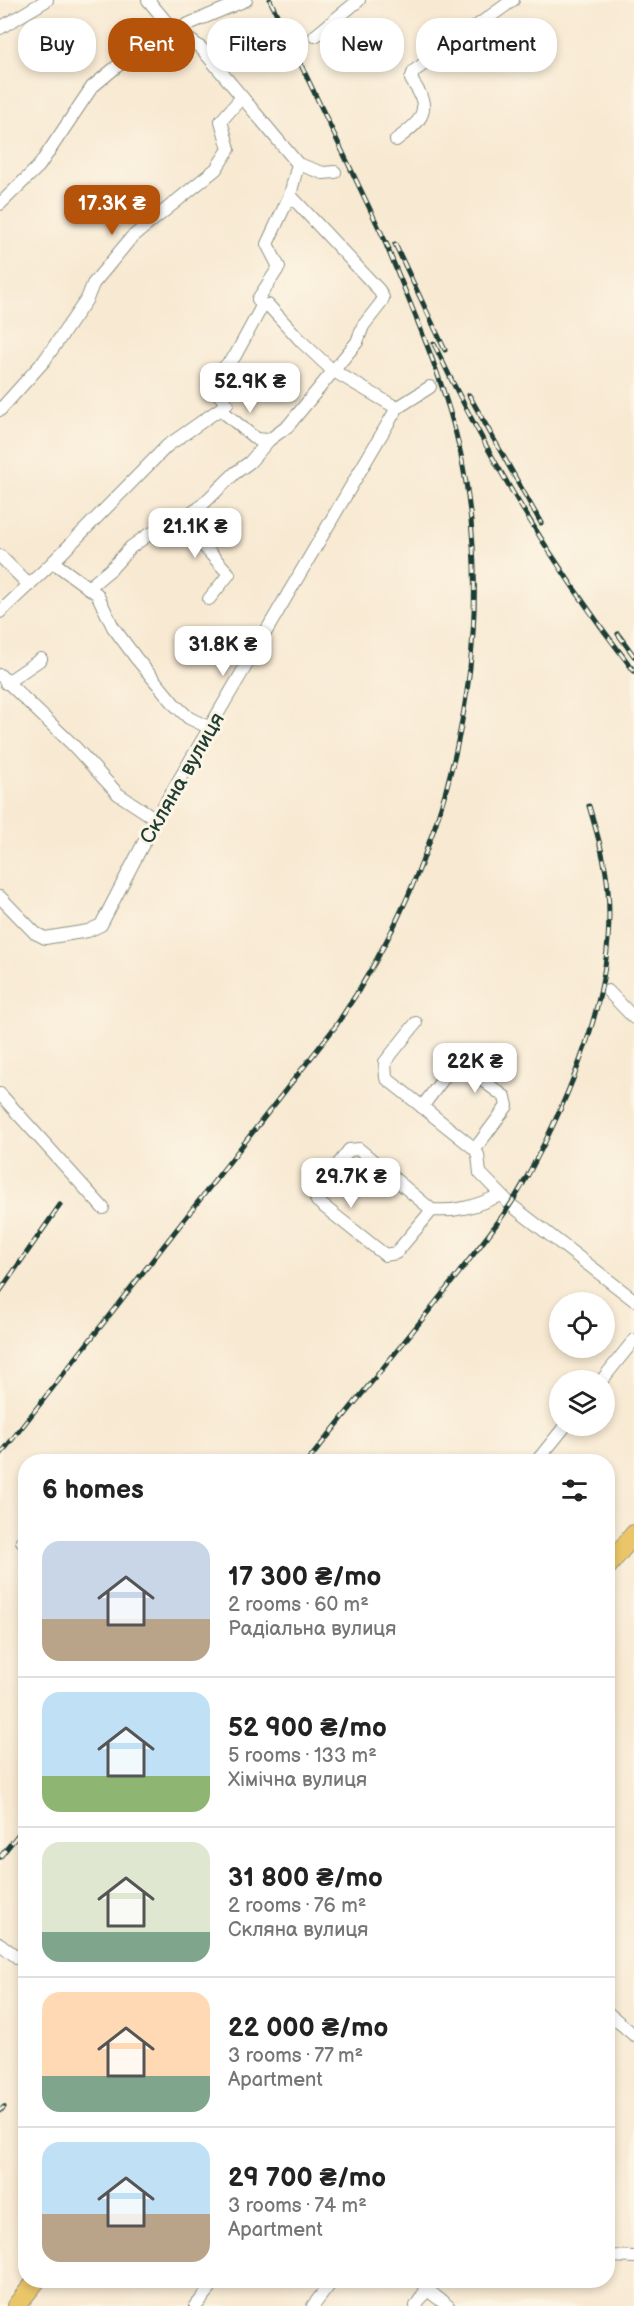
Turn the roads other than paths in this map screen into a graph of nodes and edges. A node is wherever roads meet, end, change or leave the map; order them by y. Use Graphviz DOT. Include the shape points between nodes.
graph roads {
  1 [pos="47,0"];
  2 [pos="148,0"];
  3 [pos="246,0"];
  4 [pos="358,0"];
  5 [pos="513,0"];
  6 [pos="164,18"];
  7 [pos="195,21"];
  8 [pos="0,28"];
  9 [pos="315,36"];
  10 [pos="195,44"];
  11 [pos="113,72"];
  12 [pos="242,97"];
  13 [pos="396,140"];
  14 [pos="298,164"];
  15 [pos="335,172"];
  16 [pos="290,195"];
  17 [pos="0,204"];
  18 [pos="262,306"];
  19 [pos="332,370"];
  20 [pos="430,387"];
  21 [pos="397,408"];
  22 [pos="0,410"];
  23 [pos="221,410"];
  24 [pos="269,440"];
  25 [pos="180,520"];
  26 [pos="0,556"];
  27 [pos="53,562"];
  28 [pos="29,585"];
  29 [pos="88,588"];
  30 [pos="209,599"];
  31 [pos="0,612"];
  32 [pos="41,659"];
  33 [pos="3,679"];
  34 [pos="210,728"];
  35 [pos="156,819"];
  36 [pos="0,897"];
  37 [pos="608,991"];
  38 [pos="634,1018"];
  39 [pos="416,1023"];
  40 [pos="0,1094"];
  41 [pos="422,1107"];
  42 [pos="475,1149"];
  43 [pos="495,1198"];
  44 [pos="103,1208"];
  45 [pos="432,1210"];
  46 [pos="634,1300"];
  47 [pos="634,1340"];
  48 [pos="610,1370"];
  49 [pos="557,1436"];
  50 [pos="543,1454"];
  51 [pos="634,1534"];
  52 [pos="615,1557"];
  53 [pos="0,1944"];
  54 [pos="18,1958"];
  55 [pos="615,2019"];
  56 [pos="634,2035"];
  57 [pos="615,2256"];
  58 [pos="634,2257"];
  59 [pos="31,2288"];
  60 [pos="211,2288"];
  61 [pos="327,2288"];
  62 [pos="424,2288"];
  63 [pos="432,2288"];
  64 [pos="16,2306"];
  65 [pos="196,2306"];
  66 [pos="313,2306"];
  67 [pos="416,2306"];
  68 [pos="448,2306"];
  1 -- 8 [label="street"];
  2 -- 6 [label="street"];
  3 -- 7 [label="street"];
  4 -- 9 [label="street"];
  5 -- 13 [label="street" via="414,71 411,79 422,97 423,112 417,123"];
  10 -- 12 [label="street"];
  11 -- 17 [label="street" via="92,87 39,166"];
  12 -- 14 [label="street"];
  12 -- 22 [label="street" via="221,121 229,148 216,169 130,238 93,284 44,361"];
  14 -- 15 [label="street"];
  14 -- 16 [label="street"];
  16 -- 18 [label="street" via="267,244 279,267 258,299"];
  16 -- 19 [label="street" via="383,298 357,342"];
  18 -- 19 [label="street" via="268,304"];
  18 -- 23 [label="street" via="235,356 209,383 227,404"];
  19 -- 21 [label="street"];
  19 -- 24 [label="street" via="288,426"];
  20 -- 21 [label="street, Скляна вулиця"];
  21 -- 34 [label="street, Скляна вулиця"];
  23 -- 24 [label="street" via="256,439"];
  23 -- 27 [label="street" via="167,446"];
  24 -- 25 [label="street" via="199,508"];
  25 -- 29 [label="street" via="148,535"];
  25 -- 30 [label="street" via="228,574"];
  26 -- 28 [label="street"];
  27 -- 28 [label="street"];
  27 -- 29 [label="street"];
  28 -- 31 [label="street"];
  29 -- 34 [label="street" via="97,594 114,627 174,705"];
  32 -- 33 [label="street"];
  33 -- 35 [label="street" via="118,794"];
  34 -- 35 [label="street, Скляна вулиця"];
  35 -- 36 [label="street, Скляна вулиця" via="101,925 45,938 35,933"];
  37 -- 38 [label="street"];
  39 -- 41 [label="street" via="384,1070 386,1078"];
  40 -- 44 [label="street"];
  41 -- 42 [label="street"];
  41 -- 42 [label="street" via="458,1064 505,1097 507,1106"];
  42 -- 43 [label="street" via="480,1173"];
  43 -- 45 [label="street" via="450,1212"];
  43 -- 46 [label="street"];
  45 -- 45 [label="street" via="396,1253 385,1255 317,1201 315,1195 349,1150 359,1149"];
  47 -- 48 [label="street"];
  49 -- 50 [label="street"];
  51 -- 52 [label="main road"];
  53 -- 54 [label="street"];
  55 -- 56 [label="street"];
  57 -- 58 [label="street"];
  59 -- 64 [label="main road"];
  60 -- 65 [label="street"];
  61 -- 66 [label="street"];
  62 -- 67 [label="street"];
  63 -- 68 [label="street"];
}
